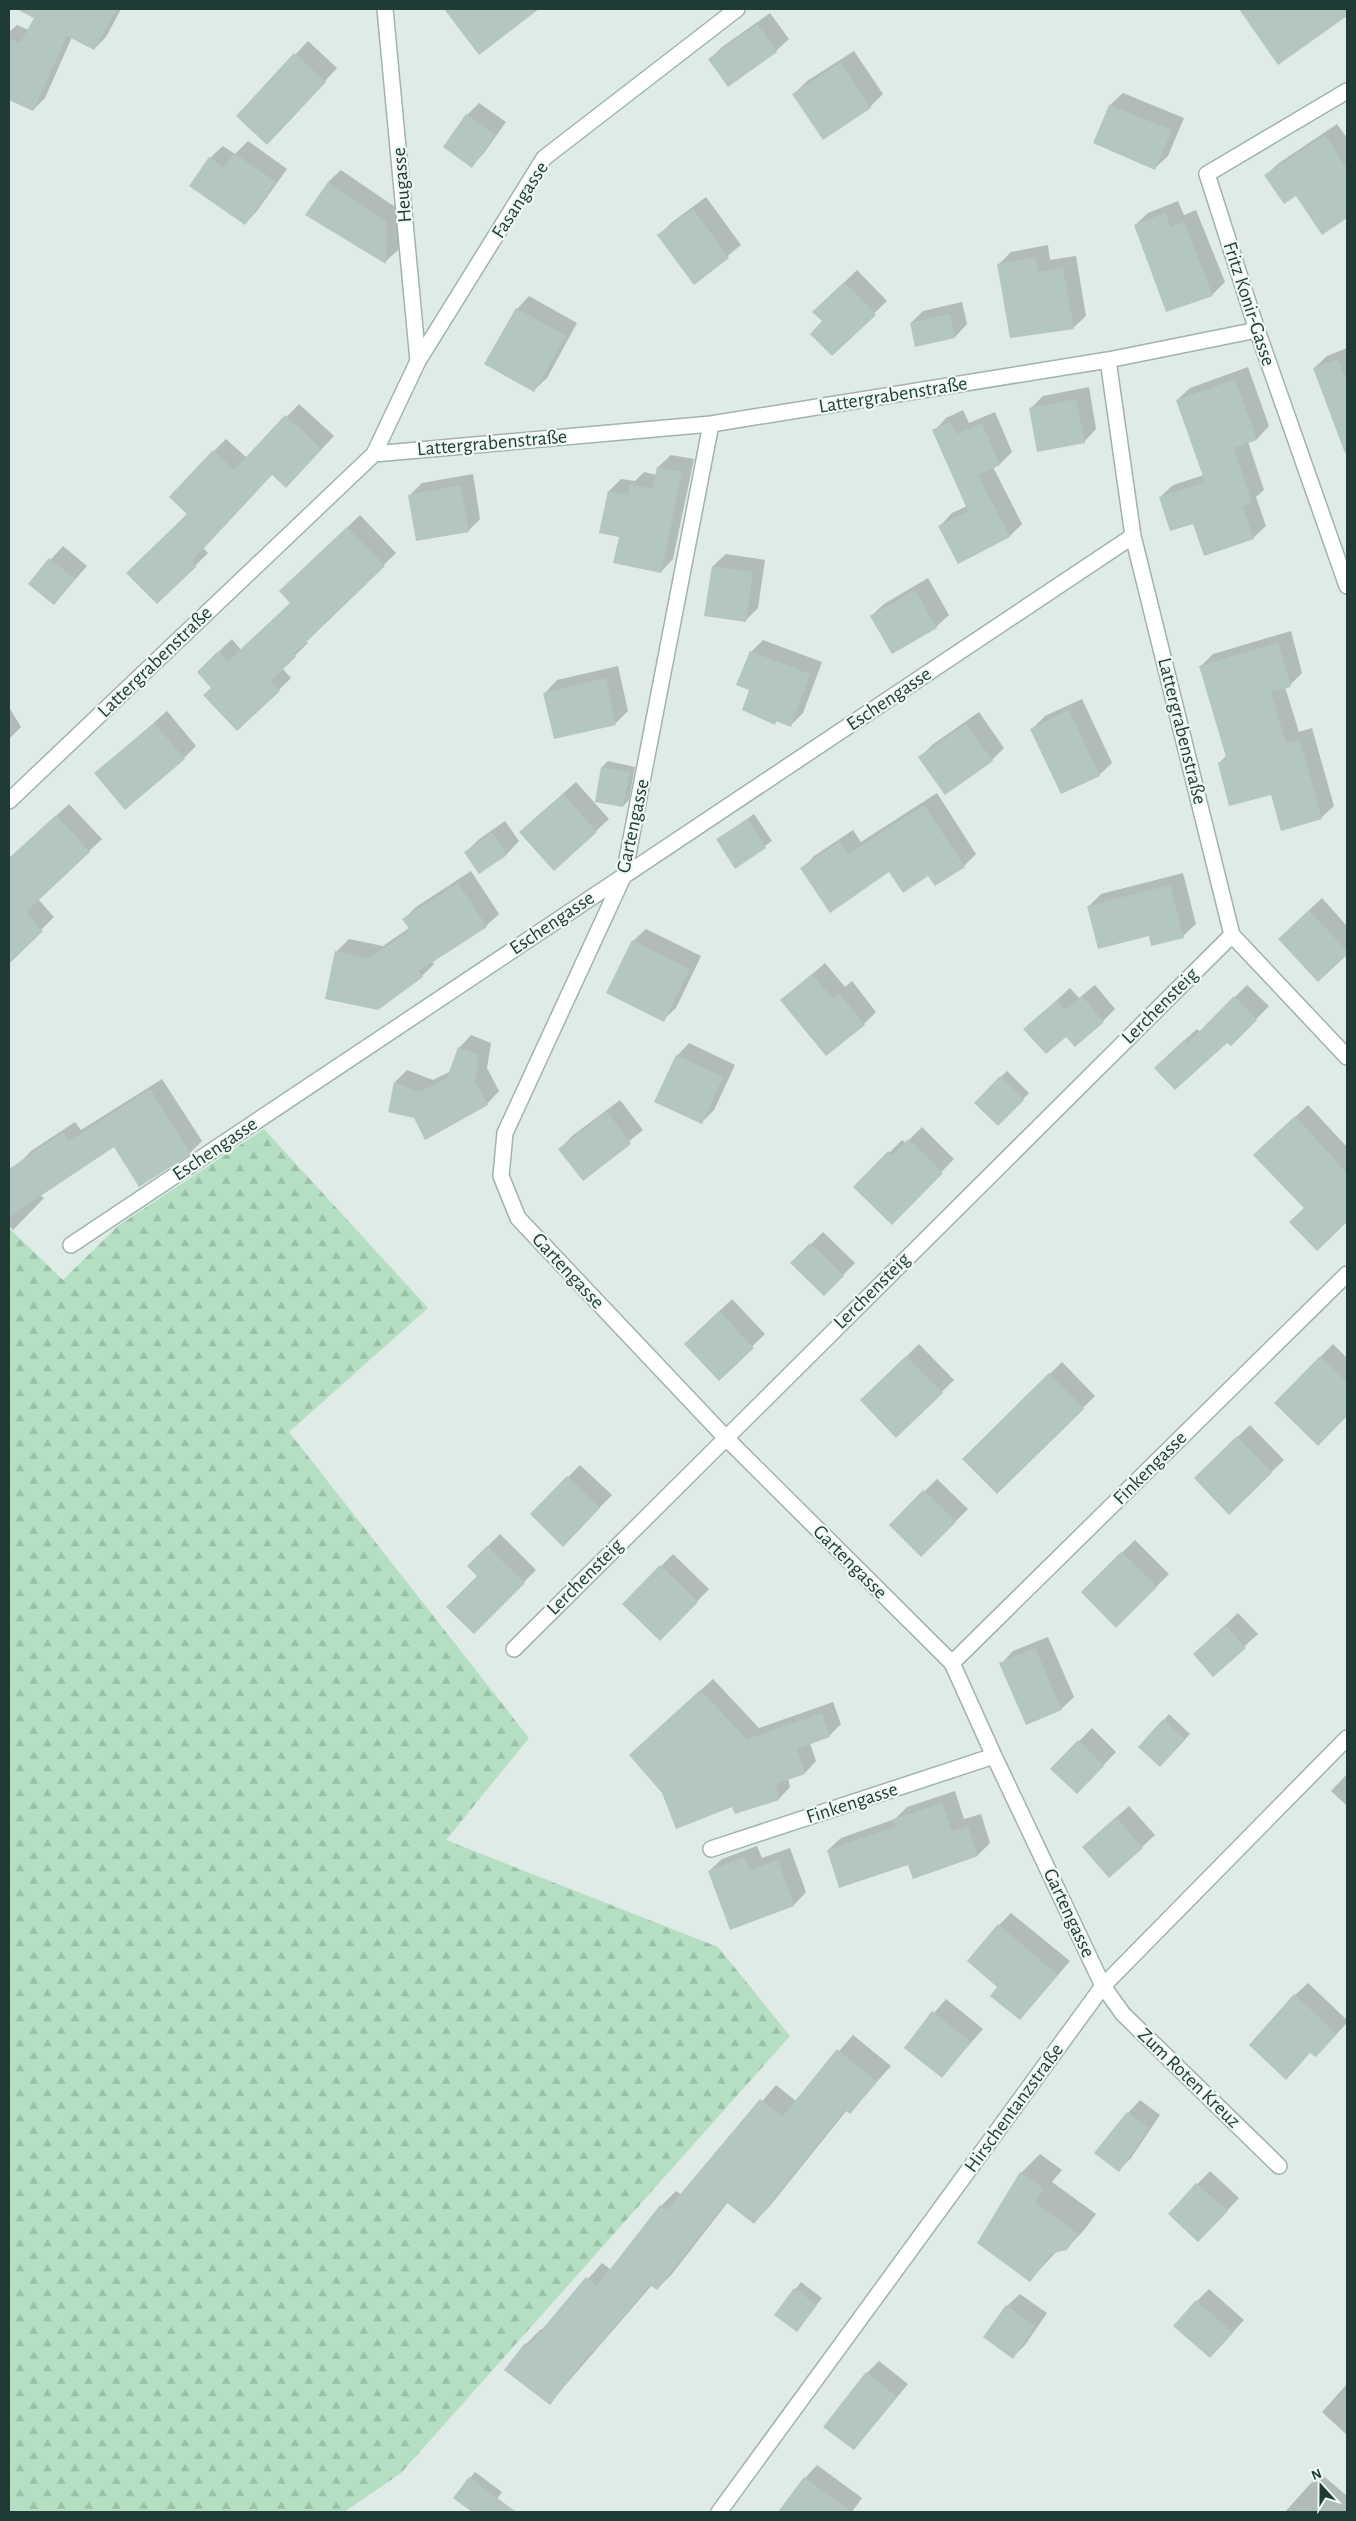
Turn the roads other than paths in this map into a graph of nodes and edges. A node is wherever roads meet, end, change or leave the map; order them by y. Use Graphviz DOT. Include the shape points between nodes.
graph roads {
  1 [pos="385,9"];
  2 [pos="737,9"];
  3 [pos="1347,91"];
  4 [pos="1257,330"];
  5 [pos="1108,360"];
  6 [pos="418,361"];
  7 [pos="712,424"];
  8 [pos="374,454"];
  9 [pos="1133,536"];
  10 [pos="1347,586"];
  11 [pos="9,801"];
  12 [pos="624,875"];
  13 [pos="1232,935"];
  14 [pos="1347,1057"];
  15 [pos="71,1245"];
  16 [pos="1347,1274"];
  17 [pos="725,1437"];
  18 [pos="514,1649"];
  19 [pos="952,1663"];
  20 [pos="1347,1738"];
  21 [pos="994,1756"];
  22 [pos="710,1849"];
  23 [pos="1103,1986"];
  24 [pos="1279,2166"];
  25 [pos="719,2512"];
  1 -- 6 [label="street, Heugasse"];
  2 -- 6 [label="street, Fasangasse" via="544,158"];
  3 -- 4 [label="street, Fritz Konir-Gasse" via="1207,174"];
  4 -- 5 [label="street, Lattergrabenstraße"];
  4 -- 10 [label="street, Fritz Konir-Gasse"];
  5 -- 7 [label="street, Lattergrabenstraße"];
  5 -- 9 [label="street, Lattergrabenstraße"];
  6 -- 8 [label="street, Fasangasse"];
  7 -- 8 [label="street, Lattergrabenstraße"];
  7 -- 12 [label="street, Gartengasse"];
  8 -- 11 [label="street, Lattergrabenstraße"];
  9 -- 12 [label="street, Eschengasse"];
  9 -- 13 [label="street, Lattergrabenstraße"];
  12 -- 15 [label="street, Eschengasse"];
  12 -- 17 [label="street, Gartengasse" via="505,1133 501,1176 518,1218"];
  13 -- 14 [label="street, Lattergrabenstraße"];
  13 -- 17 [label="street, Lerchensteig"];
  16 -- 19 [label="street, Finkengasse"];
  17 -- 18 [label="street, Lerchensteig"];
  17 -- 19 [label="street, Gartengasse"];
  19 -- 21 [label="street, Gartengasse"];
  20 -- 23 [label="street, Hirschentanzstraße"];
  21 -- 22 [label="street, Finkengasse"];
  21 -- 23 [label="street, Gartengasse"];
  23 -- 24 [label="street, Zum Roten Kreuz" via="1123,2014"];
  23 -- 25 [label="street, Hirschentanzstraße"];
}
